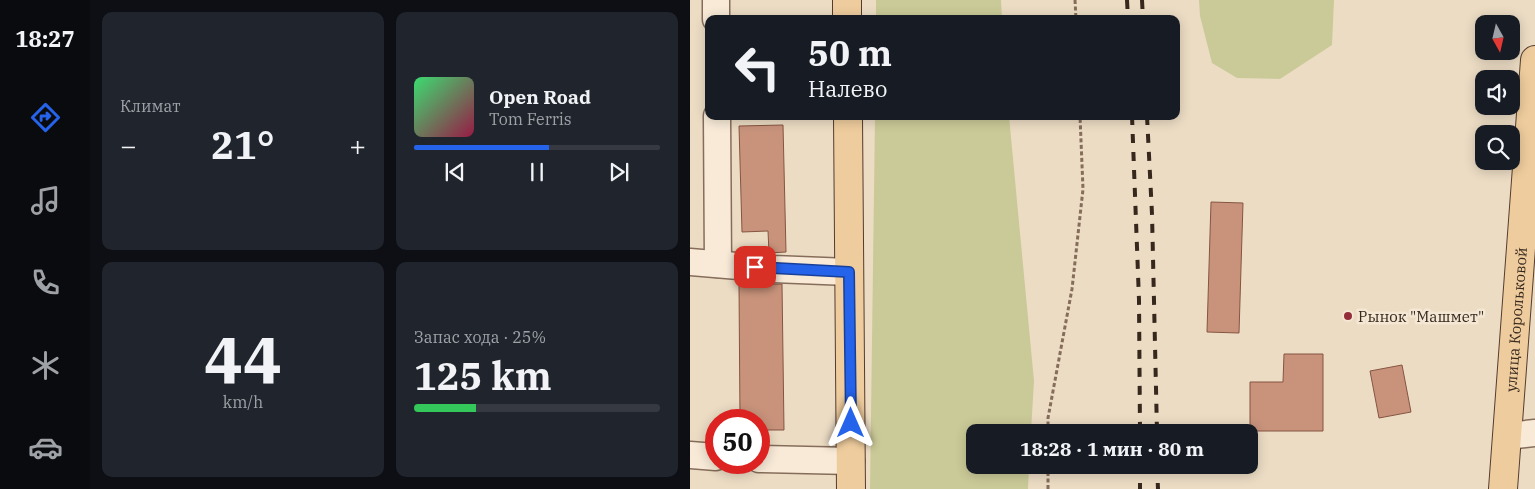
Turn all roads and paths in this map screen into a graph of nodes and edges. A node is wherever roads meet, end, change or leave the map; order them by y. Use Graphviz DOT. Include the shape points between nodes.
graph roads {
  1 [pos="716,0"];
  2 [pos="847,0"];
  3 [pos="1075,0"];
  4 [pos="716,15"];
  5 [pos="847,15"];
  6 [pos="1076,15"];
  7 [pos="1535,60"];
  8 [pos="717,120"];
  9 [pos="848,120"];
  10 [pos="1080,120"];
  11 [pos="690,262"];
  12 [pos="718,264"];
  13 [pos="849,272"];
  14 [pos="1048,424"];
  15 [pos="1535,433"];
  16 [pos="1507,436"];
  17 [pos="690,455"];
  18 [pos="705,456"];
  19 [pos="770,459"];
  20 [pos="851,460"];
  21 [pos="1048,474"];
  22 [pos="851,489"];
  23 [pos="1048,489"];
  24 [pos="1503,489"];
  1 -- 4 [label="lane"];
  2 -- 5 [label="main road"];
  3 -- 6 [label="path"];
  7 -- 16 [label="main road, улица Корольковой"];
  8 -- 12 [label="lane"];
  9 -- 13 [label="main road"];
  10 -- 14 [label="path" via="1083,189 1072,289"];
  11 -- 12 [label="lane"];
  12 -- 13 [label="lane"];
  13 -- 20 [label="main road"];
  15 -- 16 [label="lane"];
  16 -- 24 [label="main road, улица Корольковой"];
  17 -- 18 [label="lane"];
  19 -- 20 [label="lane"];
  20 -- 22 [label="main road"];
  21 -- 23 [label="path"];
}
